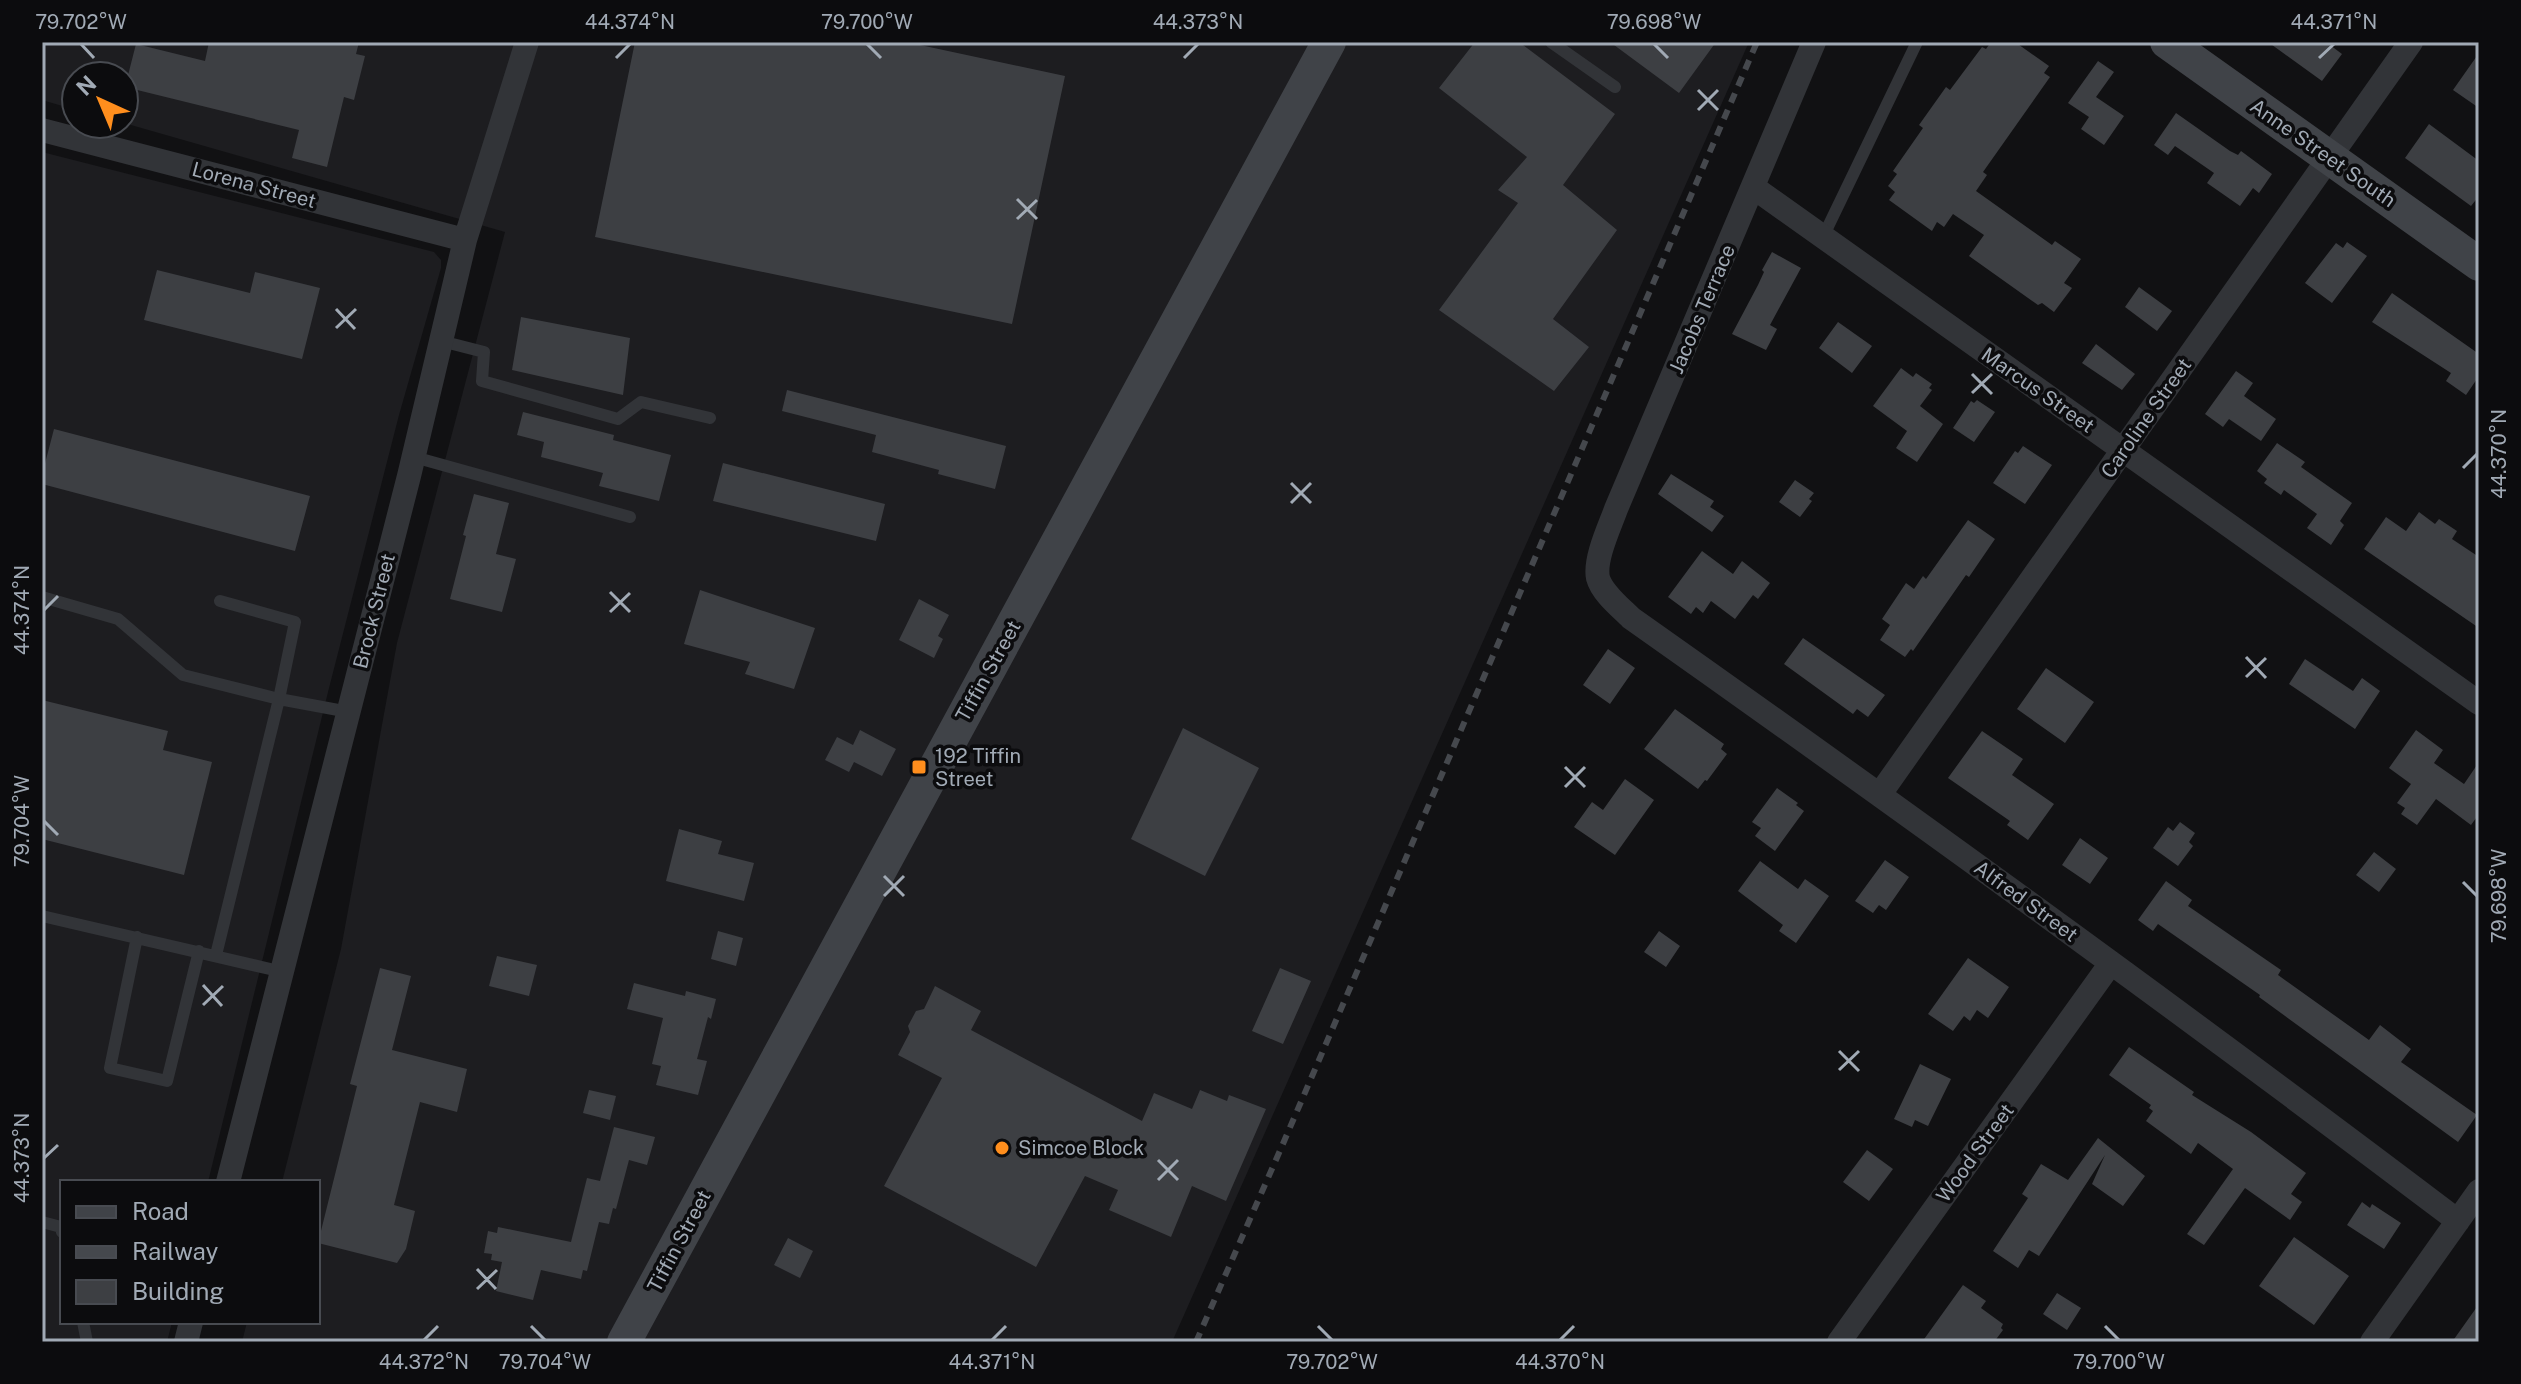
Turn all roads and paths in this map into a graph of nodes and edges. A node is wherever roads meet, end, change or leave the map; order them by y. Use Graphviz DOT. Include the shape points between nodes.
graph roads {
  1 [pos="527,42"];
  2 [pos="1329,42"];
  3 [pos="1551,42"];
  4 [pos="1814,42"];
  5 [pos="1917,42"];
  6 [pos="2167,42"];
  7 [pos="2411,42"];
  8 [pos="1615,87"];
  9 [pos="42,130"];
  10 [pos="2330,157"];
  11 [pos="1753,187"];
  12 [pos="1823,237"];
  13 [pos="465,240"];
  14 [pos="2479,264"];
  15 [pos="441,341"];
  16 [pos="710,418"];
  17 [pos="2123,451"];
  18 [pos="414,457"];
  19 [pos="630,517"];
  20 [pos="1598,578"];
  21 [pos="42,597"];
  22 [pos="220,601"];
  23 [pos="279,699"];
  24 [pos="2479,703"];
  25 [pos="349,712"];
  26 [pos="1880,794"];
  27 [pos="42,916"];
  28 [pos="137,937"];
  29 [pos="199,951"];
  30 [pos="216,955"];
  31 [pos="2111,963"];
  32 [pos="283,972"];
  33 [pos="229,1180"];
  34 [pos="2479,1191"];
  35 [pos="2458,1221"];
  36 [pos="624,1342"];
  37 [pos="1839,1342"];
  38 [pos="2372,1342"];
  1 -- 13 [label="street, Brock Street"];
  2 -- 36 [label="street, Tiffin Street"];
  3 -- 8 [label="lane"];
  4 -- 11 [label="street, Jacobs Terrace"];
  5 -- 12 [label="lane"];
  6 -- 10 [label="street, Anne Street South"];
  7 -- 10 [label="street, Caroline Street"];
  9 -- 13 [label="street, Lorena Street"];
  10 -- 14 [label="street, Anne Street South"];
  10 -- 17 [label="street, Caroline Street"];
  11 -- 12 [label="street, Marcus Street"];
  11 -- 20 [label="street, Jacobs Terrace" via="1616,509 1601,547"];
  12 -- 17 [label="street, Marcus Street"];
  13 -- 15 [label="street, Brock Street"];
  15 -- 16 [label="lane" via="484,352 482,381 618,419 641,402"];
  15 -- 18 [label="street, Brock Street"];
  17 -- 24 [label="street, Marcus Street"];
  17 -- 26 [label="street, Caroline Street"];
  18 -- 19 [label="lane"];
  18 -- 25 [label="street, Brock Street"];
  20 -- 26 [label="street, Alfred Street" via="1631,618"];
  21 -- 23 [label="lane" via="118,619 183,675"];
  22 -- 23 [label="lane" via="295,622"];
  23 -- 25 [label="lane"];
  23 -- 30 [label="lane"];
  25 -- 32 [label="street, Brock Street"];
  26 -- 31 [label="street, Alfred Street"];
  27 -- 28 [label="lane"];
  28 -- 29 [label="lane"];
  28 -- 29 [label="lane" via="110,1068 125,1072 167,1081"];
  29 -- 30 [label="lane"];
  30 -- 32 [label="lane"];
  31 -- 35 [label="street, Alfred Street"];
  31 -- 37 [label="street, Wood Street"];
  32 -- 33 [label="street, Brock Street"];
  34 -- 35 [label="street"];
  35 -- 38 [label="street"];
}
